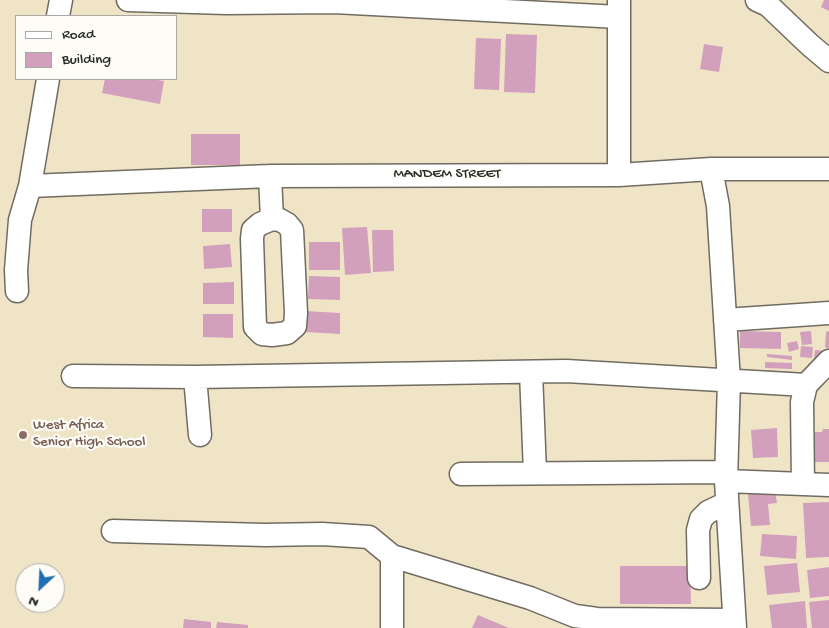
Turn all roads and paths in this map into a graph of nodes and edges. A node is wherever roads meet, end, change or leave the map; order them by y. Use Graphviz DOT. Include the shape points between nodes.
graph roads {
  1 [pos="61,0"];
  2 [pos="128,0"];
  3 [pos="334,1"];
  4 [pos="766,2"];
  5 [pos="619,8"];
  6 [pos="58,15"];
  7 [pos="829,61"];
  8 [pos="48,80"];
  9 [pos="829,168"];
  10 [pos="711,169"];
  11 [pos="619,175"];
  12 [pos="270,176"];
  13 [pos="30,186"];
  14 [pos="272,219"];
  15 [pos="17,291"];
  16 [pos="829,312"];
  17 [pos="724,320"];
  18 [pos="829,361"];
  19 [pos="531,372"];
  20 [pos="73,376"];
  21 [pos="195,377"];
  22 [pos="728,381"];
  23 [pos="806,385"];
  24 [pos="200,435"];
  25 [pos="535,473"];
  26 [pos="461,474"];
  27 [pos="726,476"];
  28 [pos="803,484"];
  29 [pos="829,485"];
  30 [pos="727,503"];
  31 [pos="112,531"];
  32 [pos="392,556"];
  33 [pos="699,578"];
  34 [pos="575,622"];
  35 [pos="735,624"];
  36 [pos="392,628"];
  1 -- 6 [label="street"];
  2 -- 3 [label="street" via="226,3"];
  3 -- 5 [label="street"];
  4 -- 7 [label="street"];
  5 -- 11 [label="street"];
  8 -- 13 [label="street"];
  9 -- 10 [label="street, MANDEM STREET"];
  10 -- 11 [label="street, MANDEM STREET"];
  10 -- 17 [label="street" via="718,206"];
  11 -- 12 [label="street, MANDEM STREET"];
  12 -- 13 [label="street, MANDEM STREET"];
  12 -- 14 [label="street"];
  13 -- 15 [label="street" via="20,220"];
  14 -- 14 [label="street" via="253,230 252,239 255,327 262,334 272,335 286,333 295,326 296,314 292,230 280,220"];
  16 -- 17 [label="street"];
  17 -- 22 [label="street"];
  18 -- 23 [label="street"];
  19 -- 21 [label="street"];
  19 -- 22 [label="street" via="566,371"];
  19 -- 25 [label="street"];
  20 -- 21 [label="street"];
  21 -- 24 [label="street"];
  22 -- 23 [label="street"];
  22 -- 27 [label="street"];
  23 -- 28 [label="street" via="802,402"];
  25 -- 26 [label="street"];
  25 -- 27 [label="street"];
  27 -- 28 [label="street"];
  27 -- 30 [label="street"];
  28 -- 29 [label="street"];
  30 -- 33 [label="street" via="701,519 698,530"];
  30 -- 35 [label="street"];
  31 -- 32 [label="street" via="369,537"];
  32 -- 34 [label="street" via="530,598"];
  32 -- 36 [label="street"];
  34 -- 35 [label="street" via="597,619"];
}
